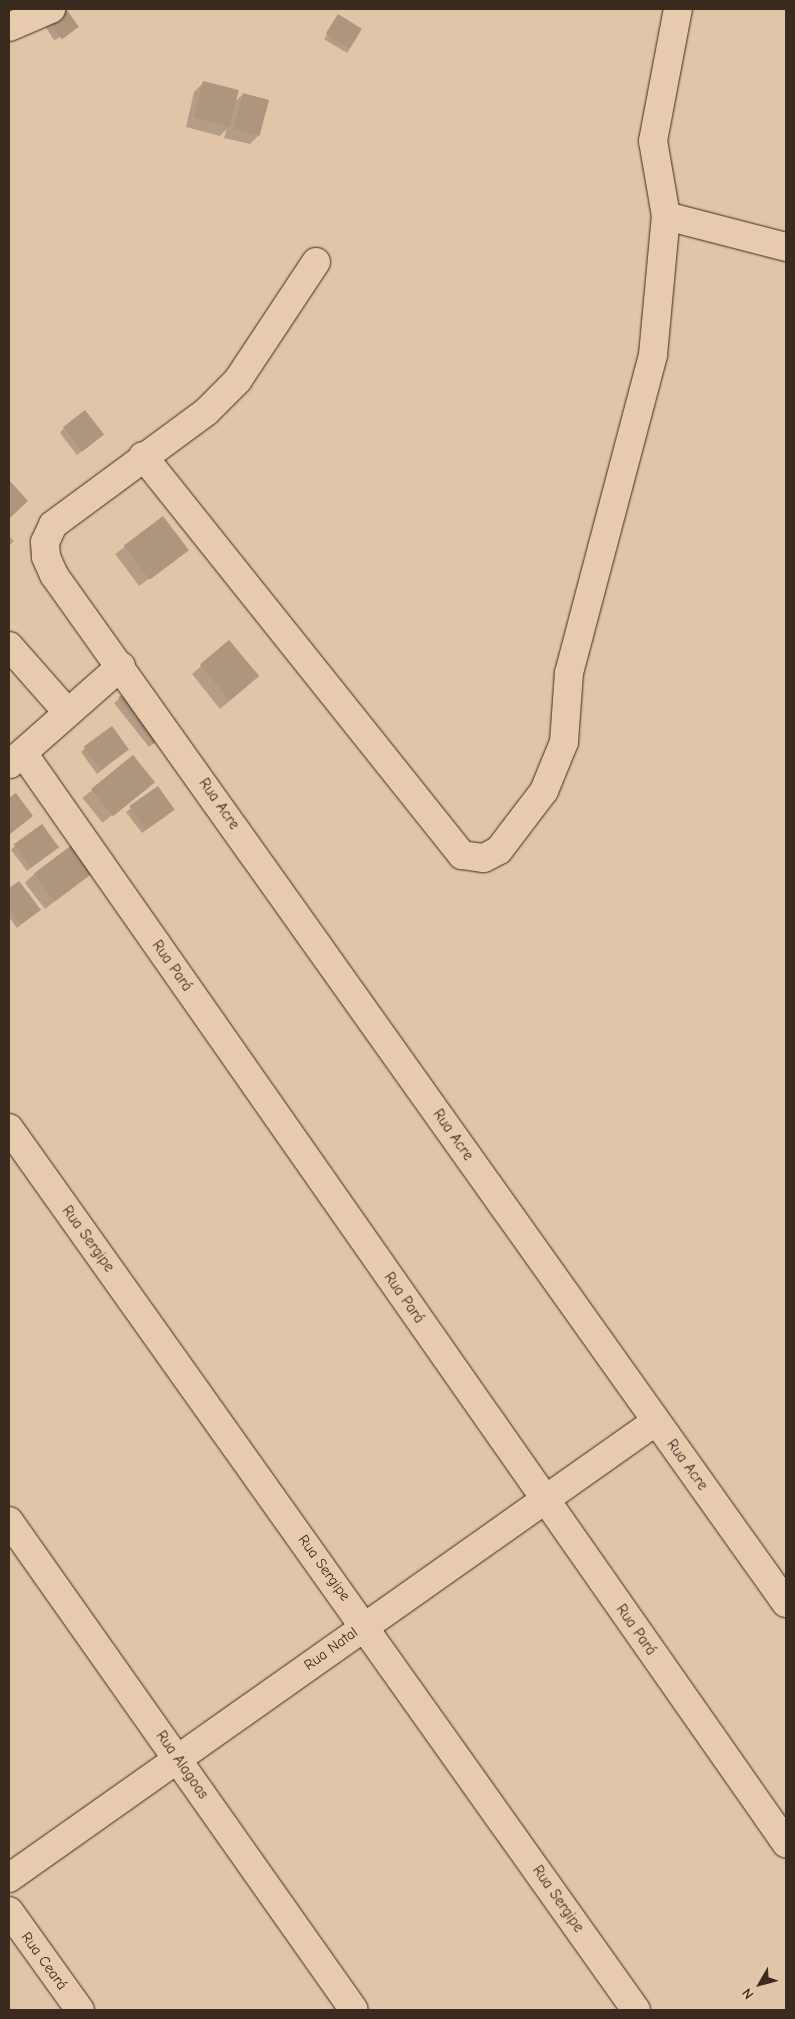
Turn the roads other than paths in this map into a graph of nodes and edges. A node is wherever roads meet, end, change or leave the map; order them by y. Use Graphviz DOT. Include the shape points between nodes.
graph roads {
  1 [pos="51,9"];
  2 [pos="678,9"];
  3 [pos="9,27"];
  4 [pos="666,216"];
  5 [pos="786,247"];
  6 [pos="316,262"];
  7 [pos="143,456"];
  8 [pos="9,646"];
  9 [pos="121,666"];
  10 [pos="68,713"];
  11 [pos="16,759"];
  12 [pos="9,1128"];
  13 [pos="655,1422"];
  14 [pos="544,1499"];
  15 [pos="9,1521"];
  16 [pos="786,1603"];
  17 [pos="364,1625"];
  18 [pos="179,1761"];
  19 [pos="786,1843"];
  20 [pos="9,1878"];
  21 [pos="9,1912"];
  22 [pos="80,2010"];
  23 [pos="354,2010"];
  24 [pos="636,2010"];
  1 -- 3 [label="street"];
  2 -- 4 [label="street" via="653,141"];
  4 -- 5 [label="street"];
  4 -- 7 [label="street" via="653,355 569,673 564,742 544,791 499,850 484,858 462,855"];
  6 -- 7 [label="street, Rua Acre" via="238,380 206,412"];
  7 -- 9 [label="street, Rua Acre" via="53,524 45,542 54,575"];
  8 -- 10 [label="street"];
  9 -- 10 [label="street"];
  9 -- 13 [label="street, Rua Acre"];
  10 -- 11 [label="street"];
  11 -- 14 [label="street, Rua Pará"];
  12 -- 17 [label="street, Rua Sergipe"];
  13 -- 14 [label="street, Rua Natal"];
  13 -- 16 [label="street, Rua Acre"];
  14 -- 17 [label="street, Rua Natal"];
  14 -- 19 [label="street, Rua Pará"];
  15 -- 18 [label="street, Rua Alagoas"];
  17 -- 18 [label="street, Rua Natal"];
  17 -- 24 [label="street, Rua Sergipe"];
  18 -- 20 [label="street, Rua Natal"];
  18 -- 23 [label="street, Rua Alagoas"];
  21 -- 22 [label="street, Rua Ceará"];
}
